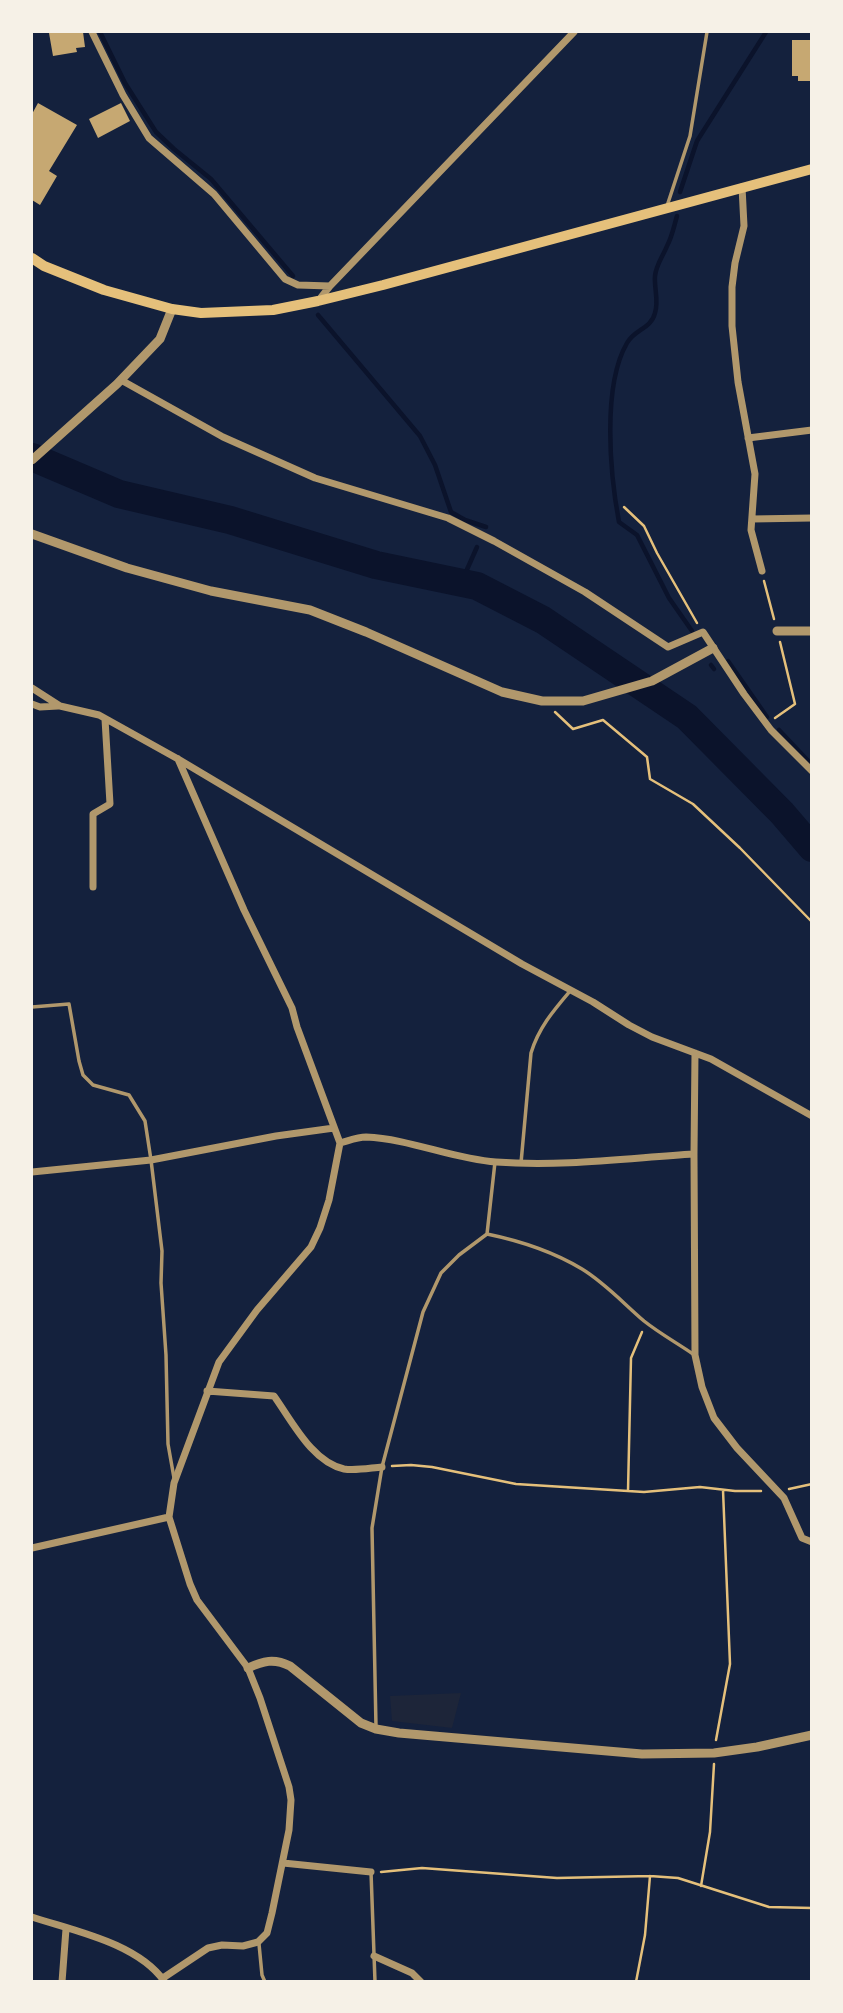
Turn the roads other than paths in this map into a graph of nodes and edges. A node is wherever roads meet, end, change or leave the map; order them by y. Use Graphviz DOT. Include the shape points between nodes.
graph roads {
  1 [pos="92,32"];
  2 [pos="574,32"];
  3 [pos="707,32"];
  4 [pos="811,169"];
  5 [pos="742,187"];
  6 [pos="667,208"];
  7 [pos="32,258"];
  8 [pos="330,286"];
  9 [pos="318,301"];
  10 [pos="172,309"];
  11 [pos="119,382"];
  12 [pos="811,430"];
  13 [pos="748,438"];
  14 [pos="32,460"];
  15 [pos="811,518"];
  16 [pos="752,519"];
  17 [pos="32,534"];
  18 [pos="762,571"];
  19 [pos="777,631"];
  20 [pos="811,631"];
  21 [pos="713,648"];
  22 [pos="32,688"];
  23 [pos="32,704"];
  24 [pos="60,706"];
  25 [pos="106,719"];
  26 [pos="178,759"];
  27 [pos="811,771"];
  28 [pos="93,887"];
  29 [pos="571,990"];
  30 [pos="32,1007"];
  31 [pos="695,1053"];
  32 [pos="811,1116"];
  33 [pos="334,1128"];
  34 [pos="340,1143"];
  35 [pos="694,1154"];
  36 [pos="152,1160"];
  37 [pos="495,1162"];
  38 [pos="521,1163"];
  39 [pos="32,1172"];
  40 [pos="486,1234"];
  41 [pos="695,1355"];
  42 [pos="207,1391"];
  43 [pos="382,1467"];
  44 [pos="174,1483"];
  45 [pos="169,1517"];
  46 [pos="811,1542"];
  47 [pos="32,1548"];
  48 [pos="248,1668"];
  49 [pos="376,1729"];
  50 [pos="811,1735"];
  51 [pos="283,1863"];
  52 [pos="371,1872"];
  53 [pos="32,1917"];
  54 [pos="66,1929"];
  55 [pos="258,1942"];
  56 [pos="374,1956"];
  57 [pos="164,1980"];
  58 [pos="62,1982"];
  59 [pos="265,1982"];
  60 [pos="375,1982"];
  61 [pos="421,1982"];
  1 -- 8 [label="street" via="149,138 214,194 285,279 298,285"];
  2 -- 8 [label="street"];
  3 -- 6 [label="lane" via="690,136"];
  4 -- 5 [label="main road"];
  5 -- 6 [label="main road"];
  5 -- 13 [label="street" via="744,226 733,275 732,326"];
  6 -- 9 [label="main road"];
  7 -- 10 [label="main road" via="104,290"];
  8 -- 9 [label="street"];
  9 -- 10 [label="main road" via="273,310 201,313"];
  10 -- 11 [label="street" via="160,339"];
  11 -- 14 [label="street"];
  11 -- 21 [label="street" via="223,438 315,478 448,518 585,592 667,647 702,632"];
  12 -- 13 [label="street"];
  13 -- 16 [label="street" via="755,474"];
  15 -- 16 [label="street"];
  16 -- 18 [label="street"];
  17 -- 21 [label="street" via="163,578 310,610 502,692 542,701 583,701 652,681"];
  19 -- 20 [label="street"];
  21 -- 27 [label="street" via="766,723"];
  22 -- 24 [label="street"];
  23 -- 24 [label="street"];
  24 -- 25 [label="street"];
  25 -- 26 [label="street"];
  25 -- 28 [label="street" via="110,804 93,814"];
  26 -- 29 [label="street"];
  26 -- 33 [label="street" via="292,1008"];
  29 -- 31 [label="street" via="652,1037"];
  29 -- 38 [label="lane" via="543,1023 533,1045"];
  30 -- 36 [label="lane" via="69,1004 83,1075 93,1085 129,1095 145,1121"];
  31 -- 32 [label="street"];
  31 -- 35 [label="street"];
  33 -- 34 [label="street"];
  33 -- 36 [label="street"];
  34 -- 37 [label="street" via="363,1137"];
  34 -- 42 [label="street" via="329,1200 311,1247 231,1343"];
  35 -- 38 [label="street"];
  35 -- 41 [label="street"];
  36 -- 39 [label="street"];
  36 -- 44 [label="lane" via="162,1251 168,1444"];
  37 -- 38 [label="street"];
  37 -- 40 [label="lane"];
  40 -- 41 [label="lane" via="542,1249 582,1269"];
  40 -- 43 [label="lane" via="441,1273 423,1312"];
  41 -- 46 [label="street" via="714,1418 784,1498 802,1538"];
  42 -- 43 [label="street" via="274,1396 316,1455 329,1464 346,1469"];
  42 -- 44 [label="street"];
  43 -- 49 [label="lane" via="372,1528"];
  44 -- 45 [label="street"];
  45 -- 47 [label="street"];
  45 -- 48 [label="street" via="197,1600"];
  48 -- 49 [label="street" via="281,1661 361,1723"];
  48 -- 51 [label="street" via="289,1787"];
  49 -- 50 [label="street" via="642,1754 714,1753"];
  51 -- 52 [label="street"];
  51 -- 55 [label="street" via="267,1933"];
  52 -- 56 [label="lane"];
  53 -- 54 [label="street"];
  54 -- 57 [label="street" via="120,1946"];
  54 -- 58 [label="street"];
  55 -- 57 [label="street" via="208,1948"];
  55 -- 59 [label="lane"];
  56 -- 60 [label="lane"];
  56 -- 61 [label="street" via="412,1973"];
}
